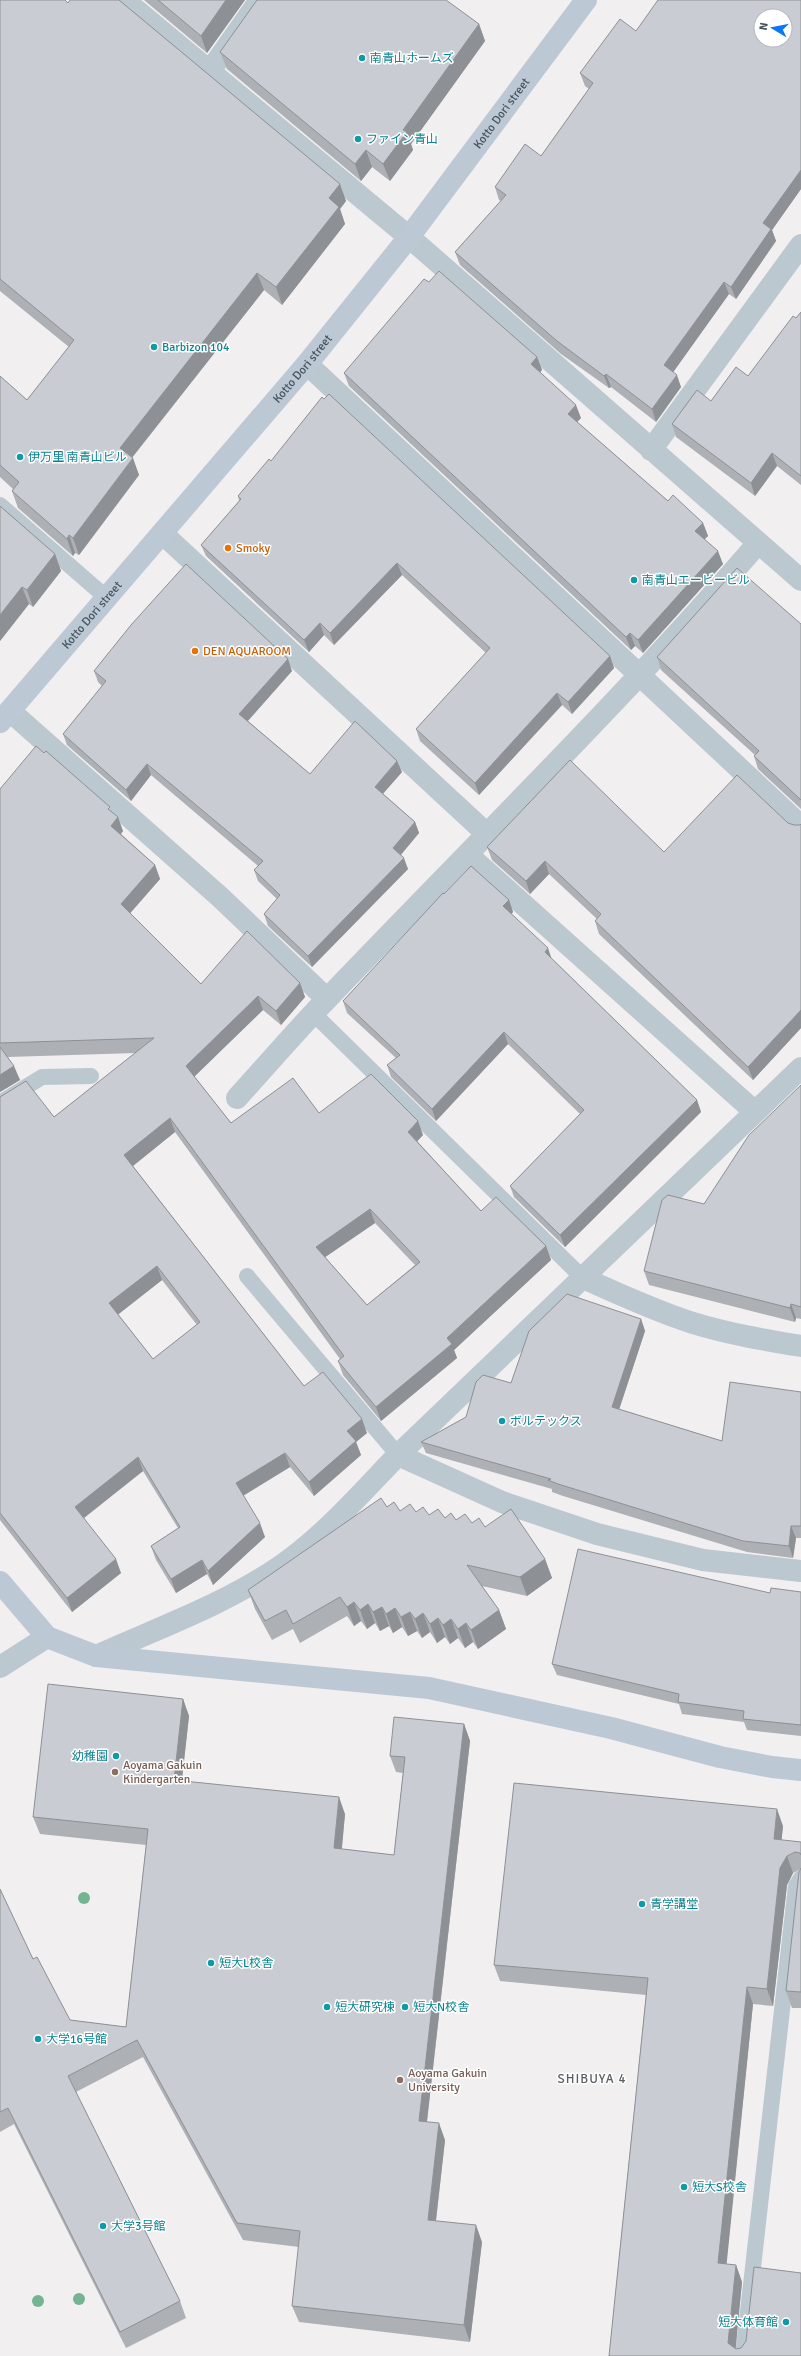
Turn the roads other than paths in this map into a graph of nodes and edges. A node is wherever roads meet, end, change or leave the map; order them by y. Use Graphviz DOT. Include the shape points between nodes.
graph roads {
  1 [pos="124,0"];
  2 [pos="260,0"];
  3 [pos="586,0"];
  4 [pos="210,71"];
  5 [pos="409,236"];
  6 [pos="801,245"];
  7 [pos="307,364"];
  8 [pos="651,450"];
  9 [pos="0,506"];
  10 [pos="163,534"];
  11 [pos="758,543"];
  12 [pos="801,580"];
  13 [pos="108,599"];
  14 [pos="640,674"];
  15 [pos="5,717"];
  16 [pos="801,826"];
  17 [pos="488,835"];
  18 [pos="468,855"];
  19 [pos="321,1006"];
  20 [pos="801,1068"];
  21 [pos="91,1076"];
  22 [pos="236,1098"];
  23 [pos="0,1103"];
  24 [pos="755,1112"];
  25 [pos="247,1276"];
  26 [pos="583,1278"];
  27 [pos="801,1346"];
  28 [pos="398,1455"];
  29 [pos="801,1571"];
  30 [pos="0,1582"];
  31 [pos="47,1637"];
  32 [pos="96,1656"];
  33 [pos="0,1667"];
  34 [pos="801,1770"];
  35 [pos="801,1878"];
  36 [pos="743,2356"];
  1 -- 4 [label="street"];
  2 -- 4 [label="street"];
  3 -- 5 [label="street, Kotto Dori street"];
  4 -- 5 [label="street"];
  5 -- 7 [label="street, Kotto Dori street"];
  5 -- 8 [label="street"];
  6 -- 8 [label="street"];
  7 -- 10 [label="street, Kotto Dori street"];
  7 -- 14 [label="street"];
  8 -- 11 [label="street"];
  9 -- 13 [label="lane"];
  10 -- 13 [label="street, Kotto Dori street"];
  10 -- 17 [label="street"];
  11 -- 12 [label="street"];
  11 -- 14 [label="street"];
  13 -- 15 [label="street, Kotto Dori street"];
  14 -- 16 [label="street"];
  14 -- 17 [label="street"];
  15 -- 19 [label="street" via="220,897"];
  17 -- 18 [label="street"];
  18 -- 19 [label="street"];
  18 -- 24 [label="street"];
  19 -- 22 [label="street"];
  19 -- 26 [label="lane"];
  20 -- 24 [label="street"];
  21 -- 23 [label="lane" via="42,1077"];
  24 -- 26 [label="street"];
  25 -- 28 [label="lane"];
  26 -- 27 [label="street" via="629,1299 693,1323 752,1338"];
  26 -- 28 [label="street"];
  28 -- 29 [label="street" via="502,1502 597,1534 703,1560"];
  28 -- 32 [label="street" via="336,1520 282,1565 229,1596"];
  30 -- 31 [label="street"];
  31 -- 32 [label="street"];
  31 -- 33 [label="street"];
  32 -- 34 [label="street" via="429,1688 605,1727 720,1757"];
  35 -- 36 [label="lane" via="796,1886"];
}
